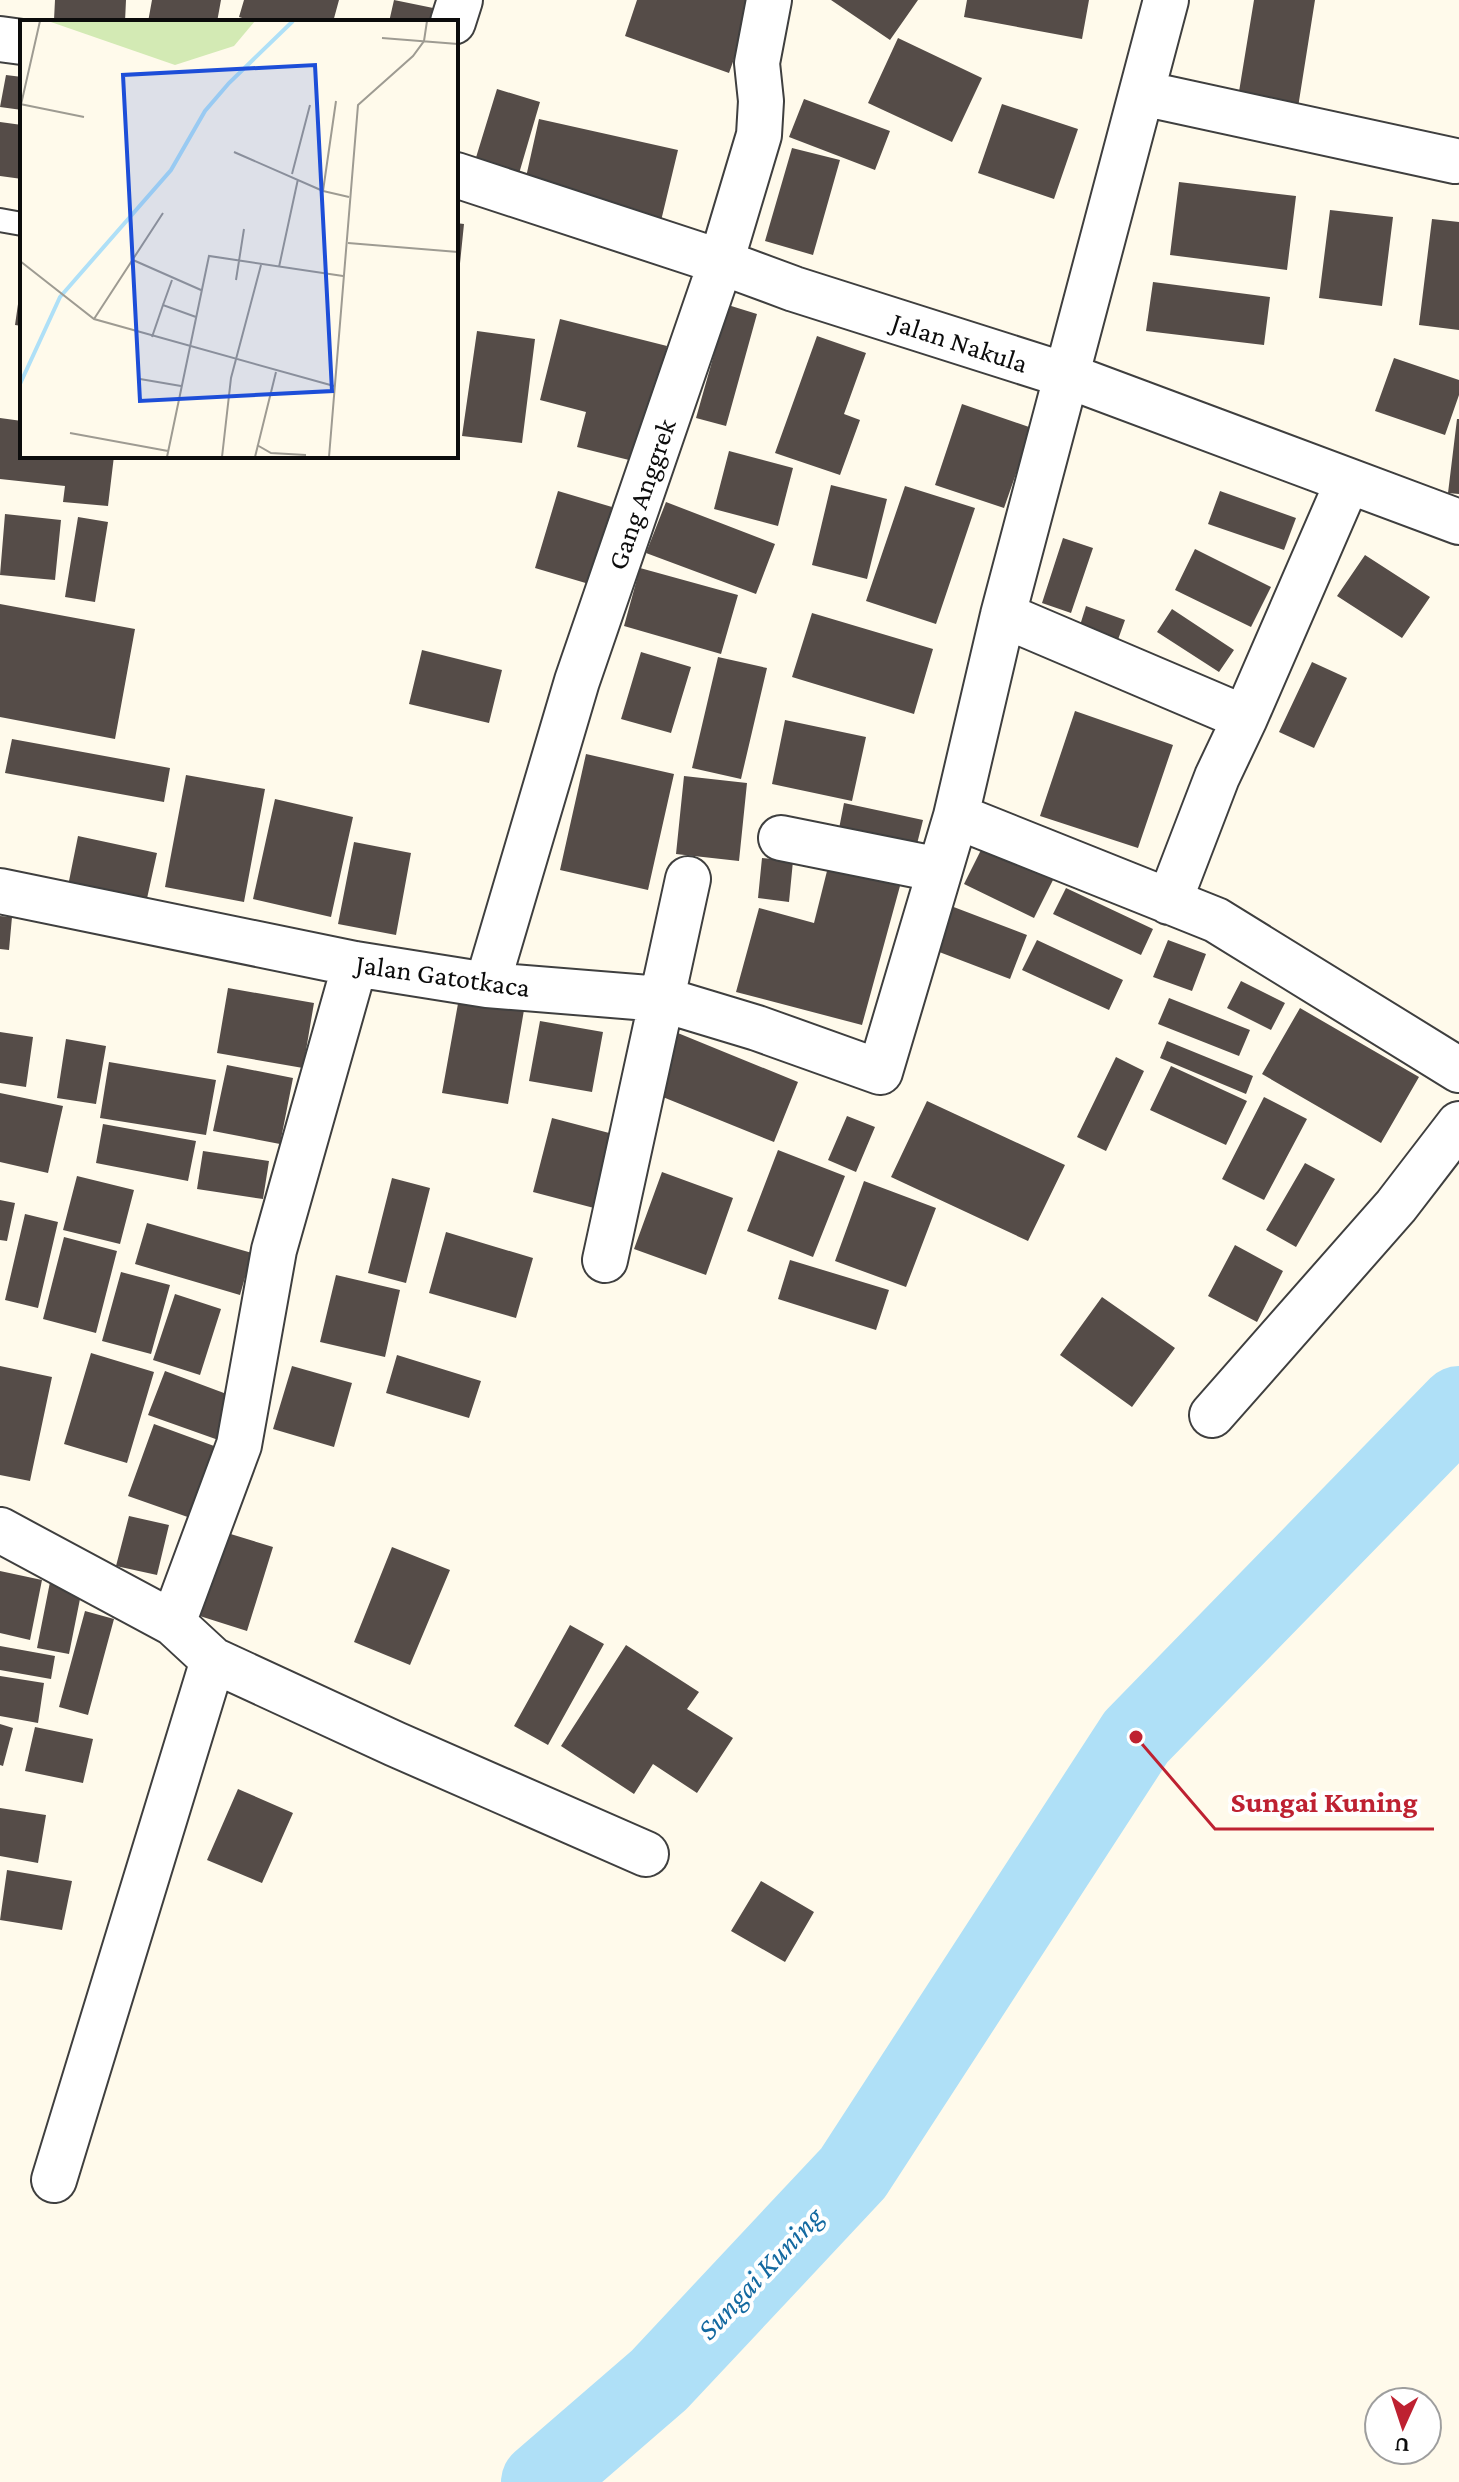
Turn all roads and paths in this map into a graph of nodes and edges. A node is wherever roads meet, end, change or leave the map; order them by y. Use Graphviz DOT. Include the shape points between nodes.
graph roads {
  1 [pos="460,0"];
  2 [pos="769,0"];
  3 [pos="1166,0"];
  4 [pos="454,20"];
  5 [pos="0,39"];
  6 [pos="20,42"];
  7 [pos="1142,93"];
  8 [pos="1455,161"];
  9 [pos="458,176"];
  10 [pos="0,220"];
  11 [pos="20,224"];
  12 [pos="721,262"];
  13 [pos="1068,376"];
  14 [pos="1348,481"];
  15 [pos="1459,522"];
  16 [pos="1003,615"];
  17 [pos="1245,718"];
  18 [pos="956,816"];
  19 [pos="781,838"];
  20 [pos="940,870"];
  21 [pos="688,879"];
  22 [pos="0,891"];
  23 [pos="1169,902"];
  24 [pos="355,964"];
  25 [pos="487,985"];
  26 [pos="661,999"];
  27 [pos="1459,1070"];
  28 [pos="1459,1124"];
  29 [pos="605,1260"];
  30 [pos="1212,1415"];
  31 [pos="0,1530"];
  32 [pos="173,1623"];
  33 [pos="213,1660"];
  34 [pos="646,1854"];
  35 [pos="54,2180"];
  1 -- 4 [label="street"];
  2 -- 12 [label="street, Gang Anggrek" via="757,63 759,135"];
  3 -- 7 [label="street"];
  5 -- 6 [label="street"];
  7 -- 8 [label="street"];
  7 -- 13 [label="street"];
  9 -- 12 [label="street, Jalan Nakula"];
  10 -- 11 [label="lane"];
  12 -- 13 [label="street, Jalan Nakula"];
  12 -- 25 [label="street, Gang Anggrek" via="577,681"];
  13 -- 14 [label="street, Jalan Nakula"];
  13 -- 16 [label="street"];
  14 -- 15 [label="street, Jalan Nakula"];
  14 -- 17 [label="street"];
  16 -- 17 [label="street"];
  16 -- 18 [label="street"];
  17 -- 23 [label="street"];
  18 -- 20 [label="street"];
  18 -- 23 [label="street"];
  19 -- 20 [label="street"];
  20 -- 26 [label="street, Jalan Gatotkaca" via="880,1072"];
  21 -- 26 [label="street"];
  22 -- 24 [label="street, Jalan Gatotkaca"];
  23 -- 27 [label="street" via="1216,920"];
  24 -- 25 [label="street, Jalan Gatotkaca"];
  24 -- 32 [label="street" via="274,1250 239,1445"];
  25 -- 26 [label="street, Jalan Gatotkaca"];
  26 -- 29 [label="street"];
  28 -- 30 [label="street" via="1396,1206"];
  31 -- 32 [label="street"];
  32 -- 33 [label="street"];
  33 -- 34 [label="street"];
  33 -- 35 [label="street"];
}
